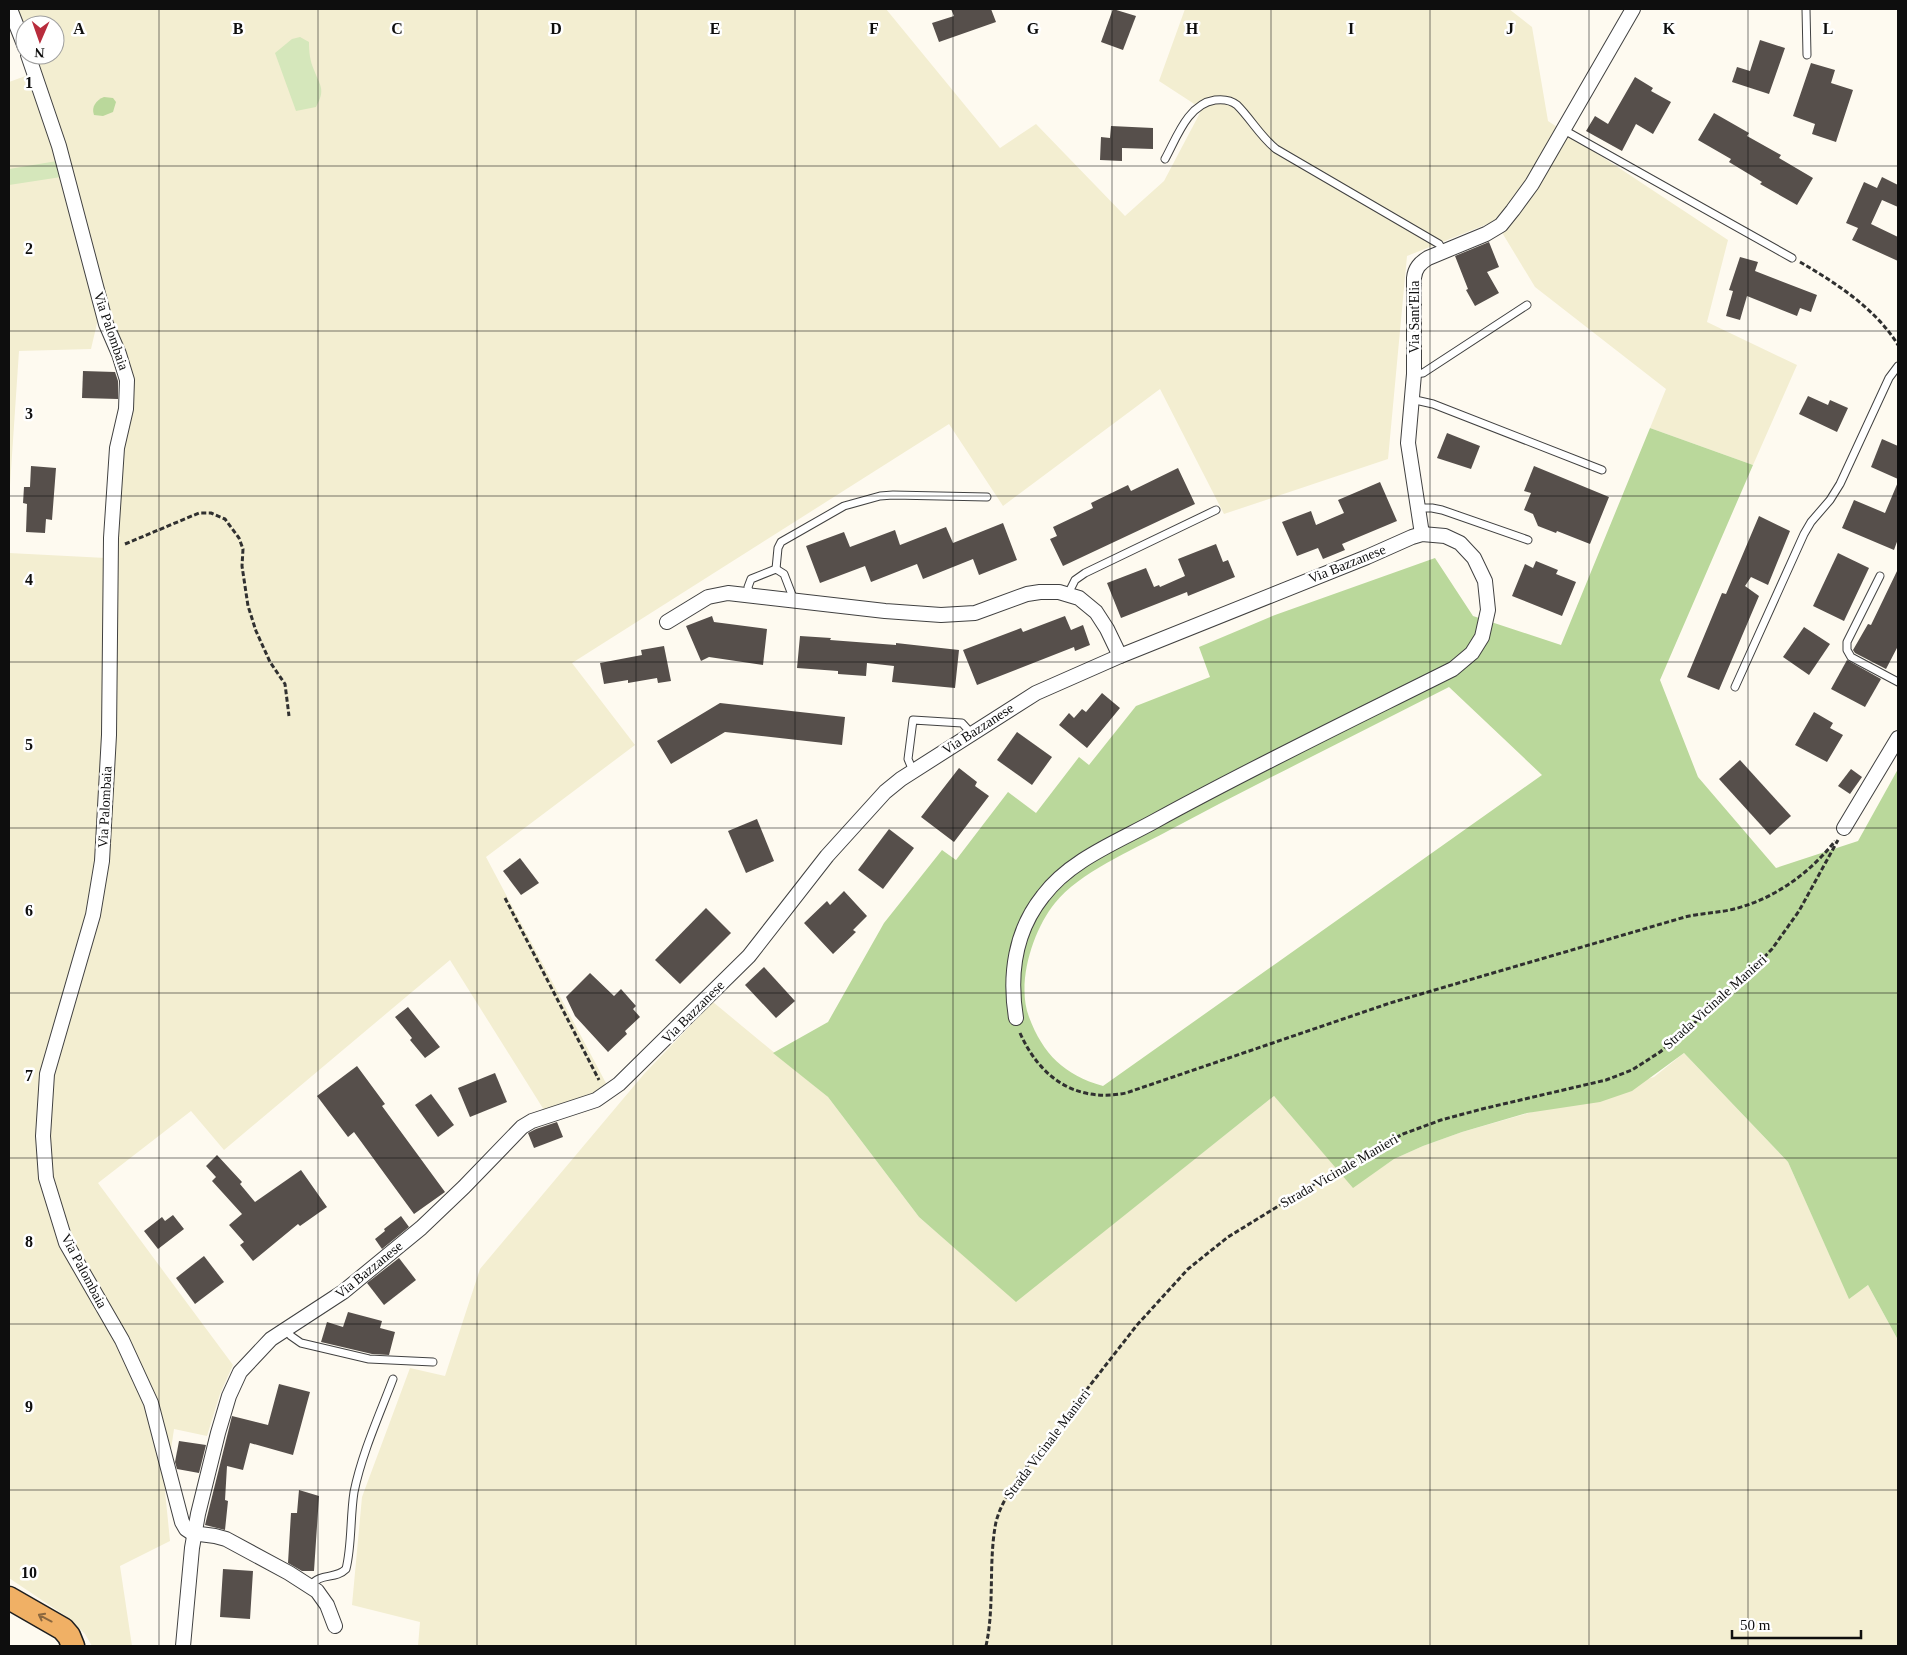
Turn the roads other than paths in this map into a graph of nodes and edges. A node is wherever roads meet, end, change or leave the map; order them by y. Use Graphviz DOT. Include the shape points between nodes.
graph roads {
  1 [pos="10,9"];
  2 [pos="1633,9"];
  3 [pos="1806,9"];
  4 [pos="15,22"];
  5 [pos="1807,54"];
  6 [pos="31,65"];
  7 [pos="1564,130"];
  8 [pos="1165,159"];
  9 [pos="1443,251"];
  10 [pos="1792,258"];
  11 [pos="1526,305"];
  12 [pos="1898,366"];
  13 [pos="1414,374"];
  14 [pos="1411,399"];
  15 [pos="1602,470"];
  16 [pos="988,497"];
  17 [pos="1419,508"];
  18 [pos="1216,510"];
  19 [pos="1422,534"];
  20 [pos="1528,540"];
  21 [pos="776,569"];
  22 [pos="1880,576"];
  23 [pos="1068,594"];
  24 [pos="750,596"];
  25 [pos="794,600"];
  26 [pos="667,622"];
  27 [pos="1120,656"];
  28 [pos="1898,682"];
  29 [pos="1735,688"];
  30 [pos="972,734"];
  31 [pos="1898,738"];
  32 [pos="913,771"];
  33 [pos="1844,828"];
  34 [pos="1016,1018"];
  35 [pos="286,1330"];
  36 [pos="433,1362"];
  37 [pos="393,1379"];
  38 [pos="194,1533"];
  39 [pos="310,1586"];
  40 [pos="9,1598"];
  41 [pos="335,1626"];
  42 [pos="73,1646"];
  43 [pos="183,1646"];
  1 -- 4 [label="street"];
  2 -- 7 [label="street, Via Sant'Elia"];
  3 -- 5 [label="lane"];
  6 -- 38 [label="street, Via Palombaia" via="58,146 106,324 128,380 126,409 117,448 111,550 102,861 93,915 46,1074 43,1136 46,1178 66,1243 122,1340 151,1403 182,1522"];
  7 -- 9 [label="street, Via Sant'Elia" via="1525,194 1501,224 1486,234"];
  7 -- 10 [label="lane"];
  8 -- 9 [label="lane" via="1196,108 1220,99 1230,101 1276,148 1439,244"];
  9 -- 13 [label="street, Via Sant'Elia" via="1422,262 1415,271"];
  11 -- 13 [label="lane" via="1423,373"];
  12 -- 29 [label="lane" via="1889,378 1837,490 1806,530"];
  13 -- 14 [label="street, Via Sant'Elia"];
  14 -- 15 [label="lane" via="1428,402"];
  14 -- 17 [label="street, Via Sant'Elia" via="1408,448"];
  16 -- 21 [label="lane" via="886,495 850,504 782,542 777,550"];
  17 -- 19 [label="street, Via Sant'Elia"];
  17 -- 20 [label="lane" via="1439,509"];
  18 -- 23 [label="lane" via="1089,570 1075,580"];
  19 -- 27 [label="street, Via Bazzanese"];
  19 -- 34 [label="street, Via Bazzanese" via="1445,536 1460,543 1484,575 1488,594 1487,616 1482,637 1472,653 1453,669 1210,791 1066,873 1038,902 1019,941 1013,974"];
  21 -- 24 [label="lane" via="751,579"];
  21 -- 25 [label="lane" via="784,574"];
  22 -- 28 [label="lane" via="1847,642 1847,650 1851,657"];
  23 -- 25 [label="street" via="1052,591 1027,594 986,610 951,615"];
  23 -- 27 [label="street" via="1096,612"];
  24 -- 25 [label="street"];
  24 -- 26 [label="street" via="728,593 708,598"];
  27 -- 30 [label="street, Via Bazzanese" via="1036,693"];
  30 -- 32 [label="street, Via Bazzanese"];
  30 -- 32 [label="lane" via="962,723 913,720 908,759"];
  31 -- 33 [label="street"];
  32 -- 35 [label="street, Via Bazzanese" via="885,792 847,833 749,956 622,1082 592,1101 522,1127 421,1228 343,1292"];
  35 -- 36 [label="lane" via="304,1344 369,1359"];
  35 -- 38 [label="street, Via Bazzanese" via="268,1342 245,1365 233,1386 213,1450"];
  37 -- 39 [label="lane" via="358,1479 346,1569 320,1578"];
  38 -- 39 [label="street" via="226,1540"];
  38 -- 43 [label="street, Via Bazzanese"];
  39 -- 41 [label="street" via="324,1599"];
  42 -- 40 [label="highway, one-way" via="69,1636 56,1623"];
}
